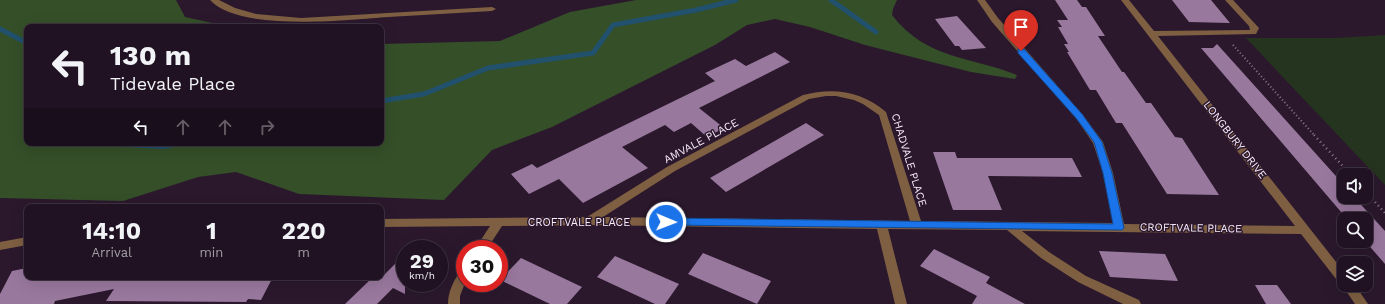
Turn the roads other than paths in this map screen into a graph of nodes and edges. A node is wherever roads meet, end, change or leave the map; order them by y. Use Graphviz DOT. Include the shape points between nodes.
graph roads {
  1 [pos="214,0"];
  2 [pos="981,0"];
  3 [pos="1125,0"];
  4 [pos="1229,0"];
  5 [pos="492,9"];
  6 [pos="1152,34"];
  7 [pos="828,93"];
  8 [pos="589,221"];
  9 [pos="499,222"];
  10 [pos="384,223"];
  11 [pos="881,224"];
  12 [pos="916,224"];
  13 [pos="1010,227"];
  14 [pos="1119,228"];
  15 [pos="1304,230"];
  16 [pos="487,240"];
  17 [pos="24,242"];
  18 [pos="0,246"];
  19 [pos="1337,271"];
  20 [pos="456,292"];
  21 [pos="1353,292"];
  22 [pos="454,304"];
  23 [pos="901,304"];
  24 [pos="1135,304"];
  25 [pos="1362,304"];
  1 -- 5 [label="street" via="241,12 301,20"];
  2 -- 14 [label="street" via="994,20 1079,116 1098,142 1108,173"];
  3 -- 6 [label="street, LONGBURY DRIVE"];
  4 -- 6 [label="street" via="1255,28 1253,32"];
  6 -- 15 [label="street, LONGBURY DRIVE"];
  7 -- 8 [label="street, AMVALE PLACE" via="806,97 671,169"];
  7 -- 12 [label="street, CHADVALE PLACE" via="869,102 883,114"];
  8 -- 9 [label="street, CROFTVALE PLACE"];
  8 -- 11 [label="street, CROFTVALE PLACE"];
  9 -- 10 [label="street, CROFTVALE PLACE"];
  9 -- 16 [label="street"];
  11 -- 12 [label="street, CROFTVALE PLACE"];
  11 -- 23 [label="street"];
  12 -- 13 [label="street, CROFTVALE PLACE"];
  13 -- 14 [label="street, CROFTVALE PLACE"];
  13 -- 24 [label="street" via="1046,256 1082,279"];
  14 -- 15 [label="street, CROFTVALE PLACE"];
  15 -- 19 [label="street, LONGBURY DRIVE"];
  17 -- 18 [label="street"];
  20 -- 22 [label="street"];
  21 -- 25 [label="street"];
}
